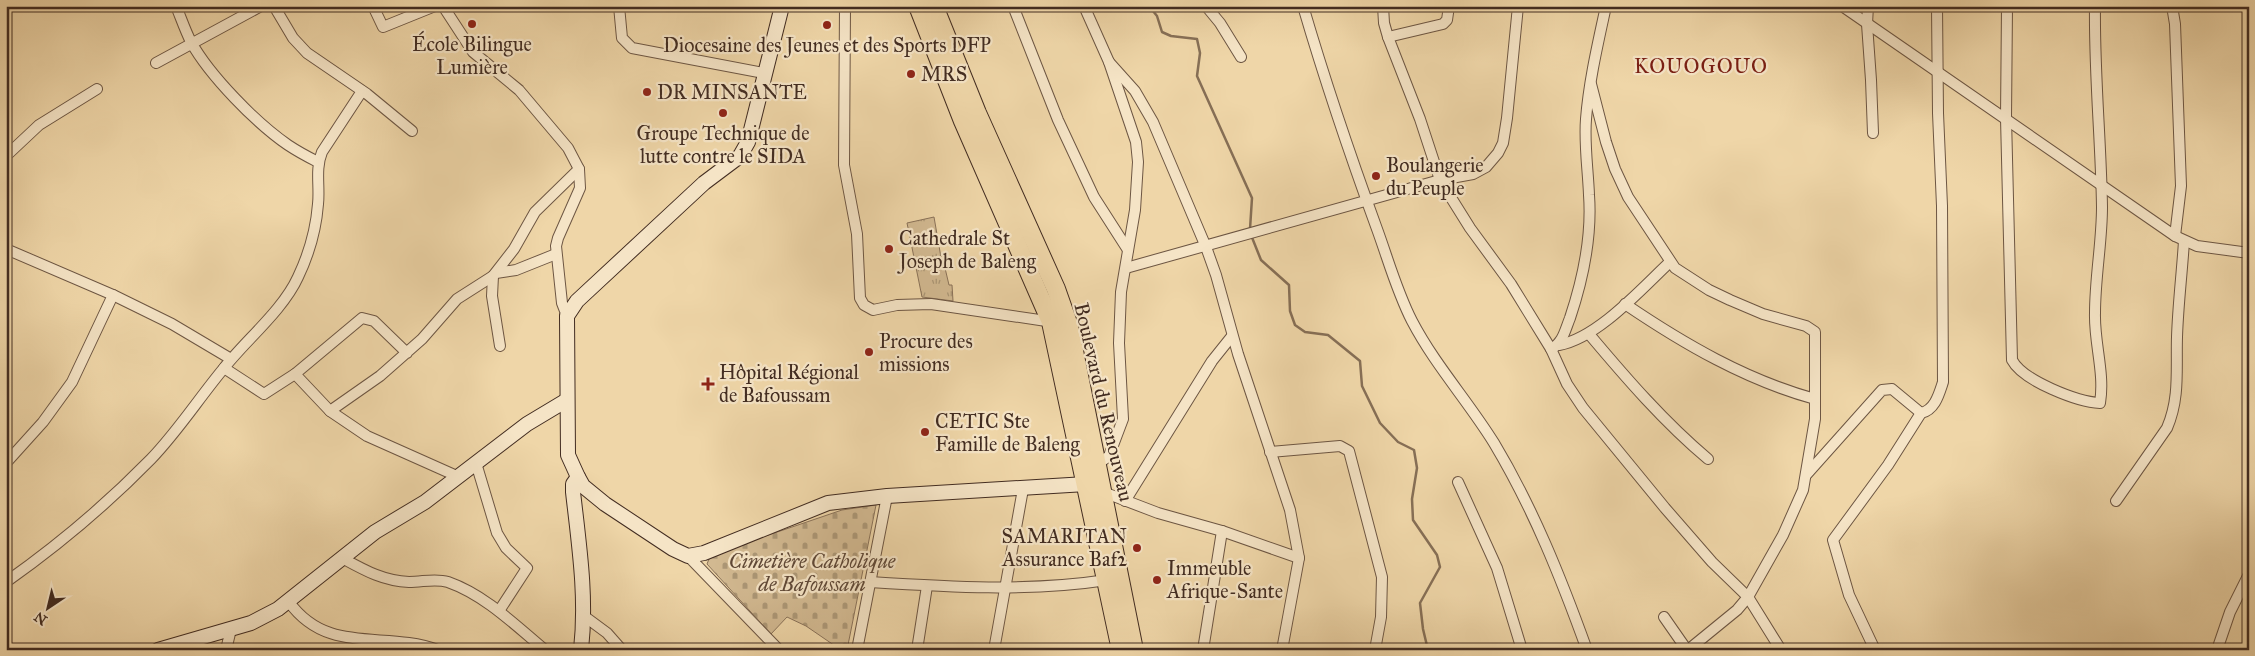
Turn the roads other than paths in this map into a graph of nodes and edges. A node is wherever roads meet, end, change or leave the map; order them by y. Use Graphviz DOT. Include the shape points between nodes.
graph roads {
  1 [pos="176,6"];
  2 [pos="261,6"];
  3 [pos="274,6"];
  4 [pos="373,6"];
  5 [pos="435,6"];
  6 [pos="443,6"];
  7 [pos="619,6"];
  8 [pos="782,6"];
  9 [pos="844,6"];
  10 [pos="1013,6"];
  11 [pos="1084,6"];
  12 [pos="1206,6"];
  13 [pos="1303,6"];
  14 [pos="1383,6"];
  15 [pos="1449,6"];
  16 [pos="1518,6"];
  17 [pos="1606,6"];
  18 [pos="1842,6"];
  19 [pos="1868,6"];
  20 [pos="1937,6"];
  21 [pos="2007,6"];
  22 [pos="2096,6"];
  23 [pos="2172,6"];
  24 [pos="926,7"];
  25 [pos="1866,24"];
  26 [pos="1388,38"];
  27 [pos="192,42"];
  28 [pos="1241,57"];
  29 [pos="1109,62"];
  30 [pos="156,63"];
  31 [pos="764,73"];
  32 [pos="1937,73"];
  33 [pos="1591,84"];
  34 [pos="97,89"];
  35 [pos="362,91"];
  36 [pos="2006,118"];
  37 [pos="412,131"];
  38 [pos="1873,133"];
  39 [pos="6,156"];
  40 [pos="318,162"];
  41 [pos="579,169"];
  42 [pos="1440,180"];
  43 [pos="2101,183"];
  44 [pos="1367,202"];
  45 [pos="2180,238"];
  46 [pos="1206,246"];
  47 [pos="6,249"];
  48 [pos="1128,250"];
  49 [pos="2249,253"];
  50 [pos="556,254"];
  51 [pos="1670,262"];
  52 [pos="1126,268"];
  53 [pos="495,274"];
  54 [pos="113,294"];
  55 [pos="1625,304"];
  56 [pos="567,316"];
  57 [pos="1059,322"];
  58 [pos="1589,334"];
  59 [pos="1232,336"];
  60 [pos="500,346"];
  61 [pos="1555,347"];
  62 [pos="407,353"];
  63 [pos="231,359"];
  64 [pos="224,368"];
  65 [pos="295,374"];
  66 [pos="1815,399"];
  67 [pos="567,400"];
  68 [pos="330,412"];
  69 [pos="1921,413"];
  70 [pos="1270,452"];
  71 [pos="1708,459"];
  72 [pos="6,463"];
  73 [pos="476,463"];
  74 [pos="1089,473"];
  75 [pos="1806,475"];
  76 [pos="459,476"];
  77 [pos="578,477"];
  78 [pos="1458,482"];
  79 [pos="1023,489"];
  80 [pos="1103,492"];
  81 [pos="887,496"];
  82 [pos="1125,501"];
  83 [pos="2116,501"];
  84 [pos="1222,531"];
  85 [pos="688,556"];
  86 [pos="342,558"];
  87 [pos="1299,558"];
  88 [pos="2249,575"];
  89 [pos="1107,580"];
  90 [pos="6,582"];
  91 [pos="870,582"];
  92 [pos="927,586"];
  93 [pos="1004,588"];
  94 [pos="1748,597"];
  95 [pos="289,602"];
  96 [pos="499,611"];
  97 [pos="584,616"];
  98 [pos="1664,617"];
  99 [pos="231,629"];
  100 [pos="383,646"];
  101 [pos="158,650"];
  102 [pos="226,650"];
  103 [pos="438,650"];
  104 [pos="545,650"];
  105 [pos="581,650"];
  106 [pos="622,650"];
  107 [pos="780,650"];
  108 [pos="857,650"];
  109 [pos="917,650"];
  110 [pos="994,650"];
  111 [pos="1121,650"];
  112 [pos="1134,650"];
  113 [pos="1203,650"];
  114 [pos="1282,650"];
  115 [pos="1375,650"];
  116 [pos="1522,650"];
  117 [pos="1587,650"];
  118 [pos="1687,650"];
  119 [pos="1781,650"];
  120 [pos="1875,650"];
  121 [pos="2217,650"];
  1 -- 27 [label="street"];
  2 -- 27 [label="street"];
  3 -- 35 [label="street" via="292,38 307,53"];
  4 -- 5 [label="street" via="383,27"];
  6 -- 41 [label="street" via="473,52 520,90 544,117 568,148"];
  7 -- 31 [label="street" via="622,38 632,48"];
  8 -- 31 [label="street"];
  9 -- 57 [label="street" via="844,165 857,234 860,298 864,305 877,310 897,305 931,304"];
  10 -- 48 [label="street" via="1058,120 1094,197"];
  11 -- 29 [label="street"];
  12 -- 28 [label="street"];
  13 -- 44 [label="street"];
  14 -- 26 [label="street"];
  15 -- 26 [label="street" via="1447,20 1442,24"];
  16 -- 42 [label="street" via="1503,143 1486,166 1473,174"];
  17 -- 33 [label="street"];
  18 -- 25 [label="street"];
  19 -- 25 [label="street"];
  20 -- 32 [label="street"];
  21 -- 36 [label="street"];
  22 -- 43 [label="street"];
  23 -- 45 [label="street" via="2176,24"];
  24 -- 57 [label="highway, Boulevard du Renouveau"];
  25 -- 32 [label="street"];
  25 -- 38 [label="street"];
  26 -- 42 [label="street"];
  27 -- 30 [label="street"];
  27 -- 40 [label="street" via="205,64 266,128"];
  29 -- 46 [label="street" via="1135,91 1153,122"];
  29 -- 48 [label="street" via="1136,142 1135,210"];
  31 -- 56 [label="street" via="748,142 740,156 697,190 577,301"];
  32 -- 36 [label="street"];
  32 -- 69 [label="street" via="1944,376 1935,403"];
  33 -- 51 [label="street" via="1615,169 1628,197"];
  33 -- 61 [label="street" via="1586,119 1585,153 1590,196 1584,266 1574,304"];
  34 -- 39 [label="street" via="39,125"];
  35 -- 37 [label="street"];
  35 -- 40 [label="street"];
  36 -- 43 [label="street"];
  36 -- 43 [label="street" via="2012,360 2020,371 2049,388 2100,403 2102,378 2094,314"];
  40 -- 63 [label="street" via="315,227 297,280"];
  41 -- 50 [label="street" via="580,188 558,238"];
  41 -- 53 [label="street" via="535,212"];
  42 -- 44 [label="street"];
  42 -- 61 [label="street" via="1470,228"];
  43 -- 45 [label="street"];
  44 -- 46 [label="street"];
  44 -- 117 [label="street" via="1411,319 1431,356 1471,408 1516,481 1550,552"];
  45 -- 49 [label="street" via="2210,249"];
  45 -- 83 [label="street" via="2177,390 2172,417"];
  46 -- 52 [label="street"];
  46 -- 59 [label="street"];
  47 -- 54 [label="street"];
  48 -- 52 [label="street"];
  50 -- 53 [label="street" via="516,270"];
  50 -- 56 [label="street" via="562,303"];
  51 -- 55 [label="street"];
  51 -- 66 [label="street" via="1682,274 1730,300 1763,314 1812,328 1815,337"];
  52 -- 74 [label="street" via="1120,292 1118,344 1123,419 1113,448 1105,460"];
  53 -- 60 [label="street" via="492,296"];
  53 -- 62 [label="street" via="457,299"];
  54 -- 63 [label="street"];
  54 -- 72 [label="street" via="72,382 43,422"];
  55 -- 58 [label="street"];
  55 -- 66 [label="street" via="1744,375"];
  56 -- 67 [label="street"];
  57 -- 74 [label="highway, Boulevard du Renouveau"];
  58 -- 61 [label="street"];
  58 -- 71 [label="street" via="1684,439"];
  59 -- 70 [label="street"];
  59 -- 82 [label="street" via="1212,361"];
  61 -- 94 [label="street" via="1566,384 1583,408 1712,562"];
  62 -- 65 [label="street" via="374,321 362,318"];
  62 -- 68 [label="street"];
  63 -- 64 [label="street"];
  64 -- 65 [label="street" via="264,394"];
  64 -- 90 [label="street" via="151,459 38,560"];
  65 -- 68 [label="street"];
  66 -- 75 [label="street"];
  67 -- 73 [label="street" via="527,424"];
  67 -- 77 [label="street" via="568,455"];
  68 -- 76 [label="street" via="367,436"];
  69 -- 75 [label="street" via="1892,389 1882,390"];
  69 -- 120 [label="street" via="1833,540 1848,594"];
  70 -- 87 [label="street" via="1290,510"];
  70 -- 115 [label="street" via="1340,446 1349,451 1382,576 1381,617"];
  73 -- 76 [label="street"];
  73 -- 96 [label="street" via="497,533 506,548 527,568"];
  74 -- 79 [label="street"];
  74 -- 80 [label="highway, Boulevard du Renouveau"];
  74 -- 89 [label="highway, Boulevard du Renouveau"];
  75 -- 94 [label="street" via="1789,521"];
  76 -- 86 [label="street"];
  77 -- 85 [label="street" via="583,486 605,504"];
  77 -- 97 [label="street" via="573,484 573,492 583,570"];
  78 -- 116 [label="street" via="1497,568"];
  79 -- 81 [label="street"];
  79 -- 93 [label="street"];
  80 -- 82 [label="street"];
  80 -- 112 [label="highway, Boulevard du Renouveau"];
  81 -- 85 [label="street" via="828,503 704,553"];
  81 -- 91 [label="street"];
  82 -- 84 [label="street"];
  84 -- 87 [label="street"];
  84 -- 113 [label="street"];
  85 -- 107 [label="street"];
  86 -- 95 [label="street"];
  86 -- 96 [label="street" via="384,579 446,582"];
  87 -- 114 [label="street"];
  88 -- 121 [label="street" via="2230,612"];
  89 -- 93 [label="street" via="1065,586"];
  89 -- 111 [label="highway, Boulevard du Renouveau"];
  91 -- 92 [label="street"];
  91 -- 108 [label="street"];
  92 -- 93 [label="street"];
  92 -- 109 [label="street"];
  93 -- 110 [label="street"];
  94 -- 118 [label="street" via="1737,610"];
  94 -- 119 [label="street"];
  95 -- 99 [label="street" via="263,618"];
  95 -- 100 [label="street" via="305,620 333,636"];
  96 -- 104 [label="street"];
  97 -- 105 [label="street"];
  97 -- 106 [label="street" via="607,633"];
  98 -- 118 [label="street"];
  99 -- 101 [label="street"];
  99 -- 102 [label="street"];
  100 -- 103 [label="street" via="425,645"];
}
